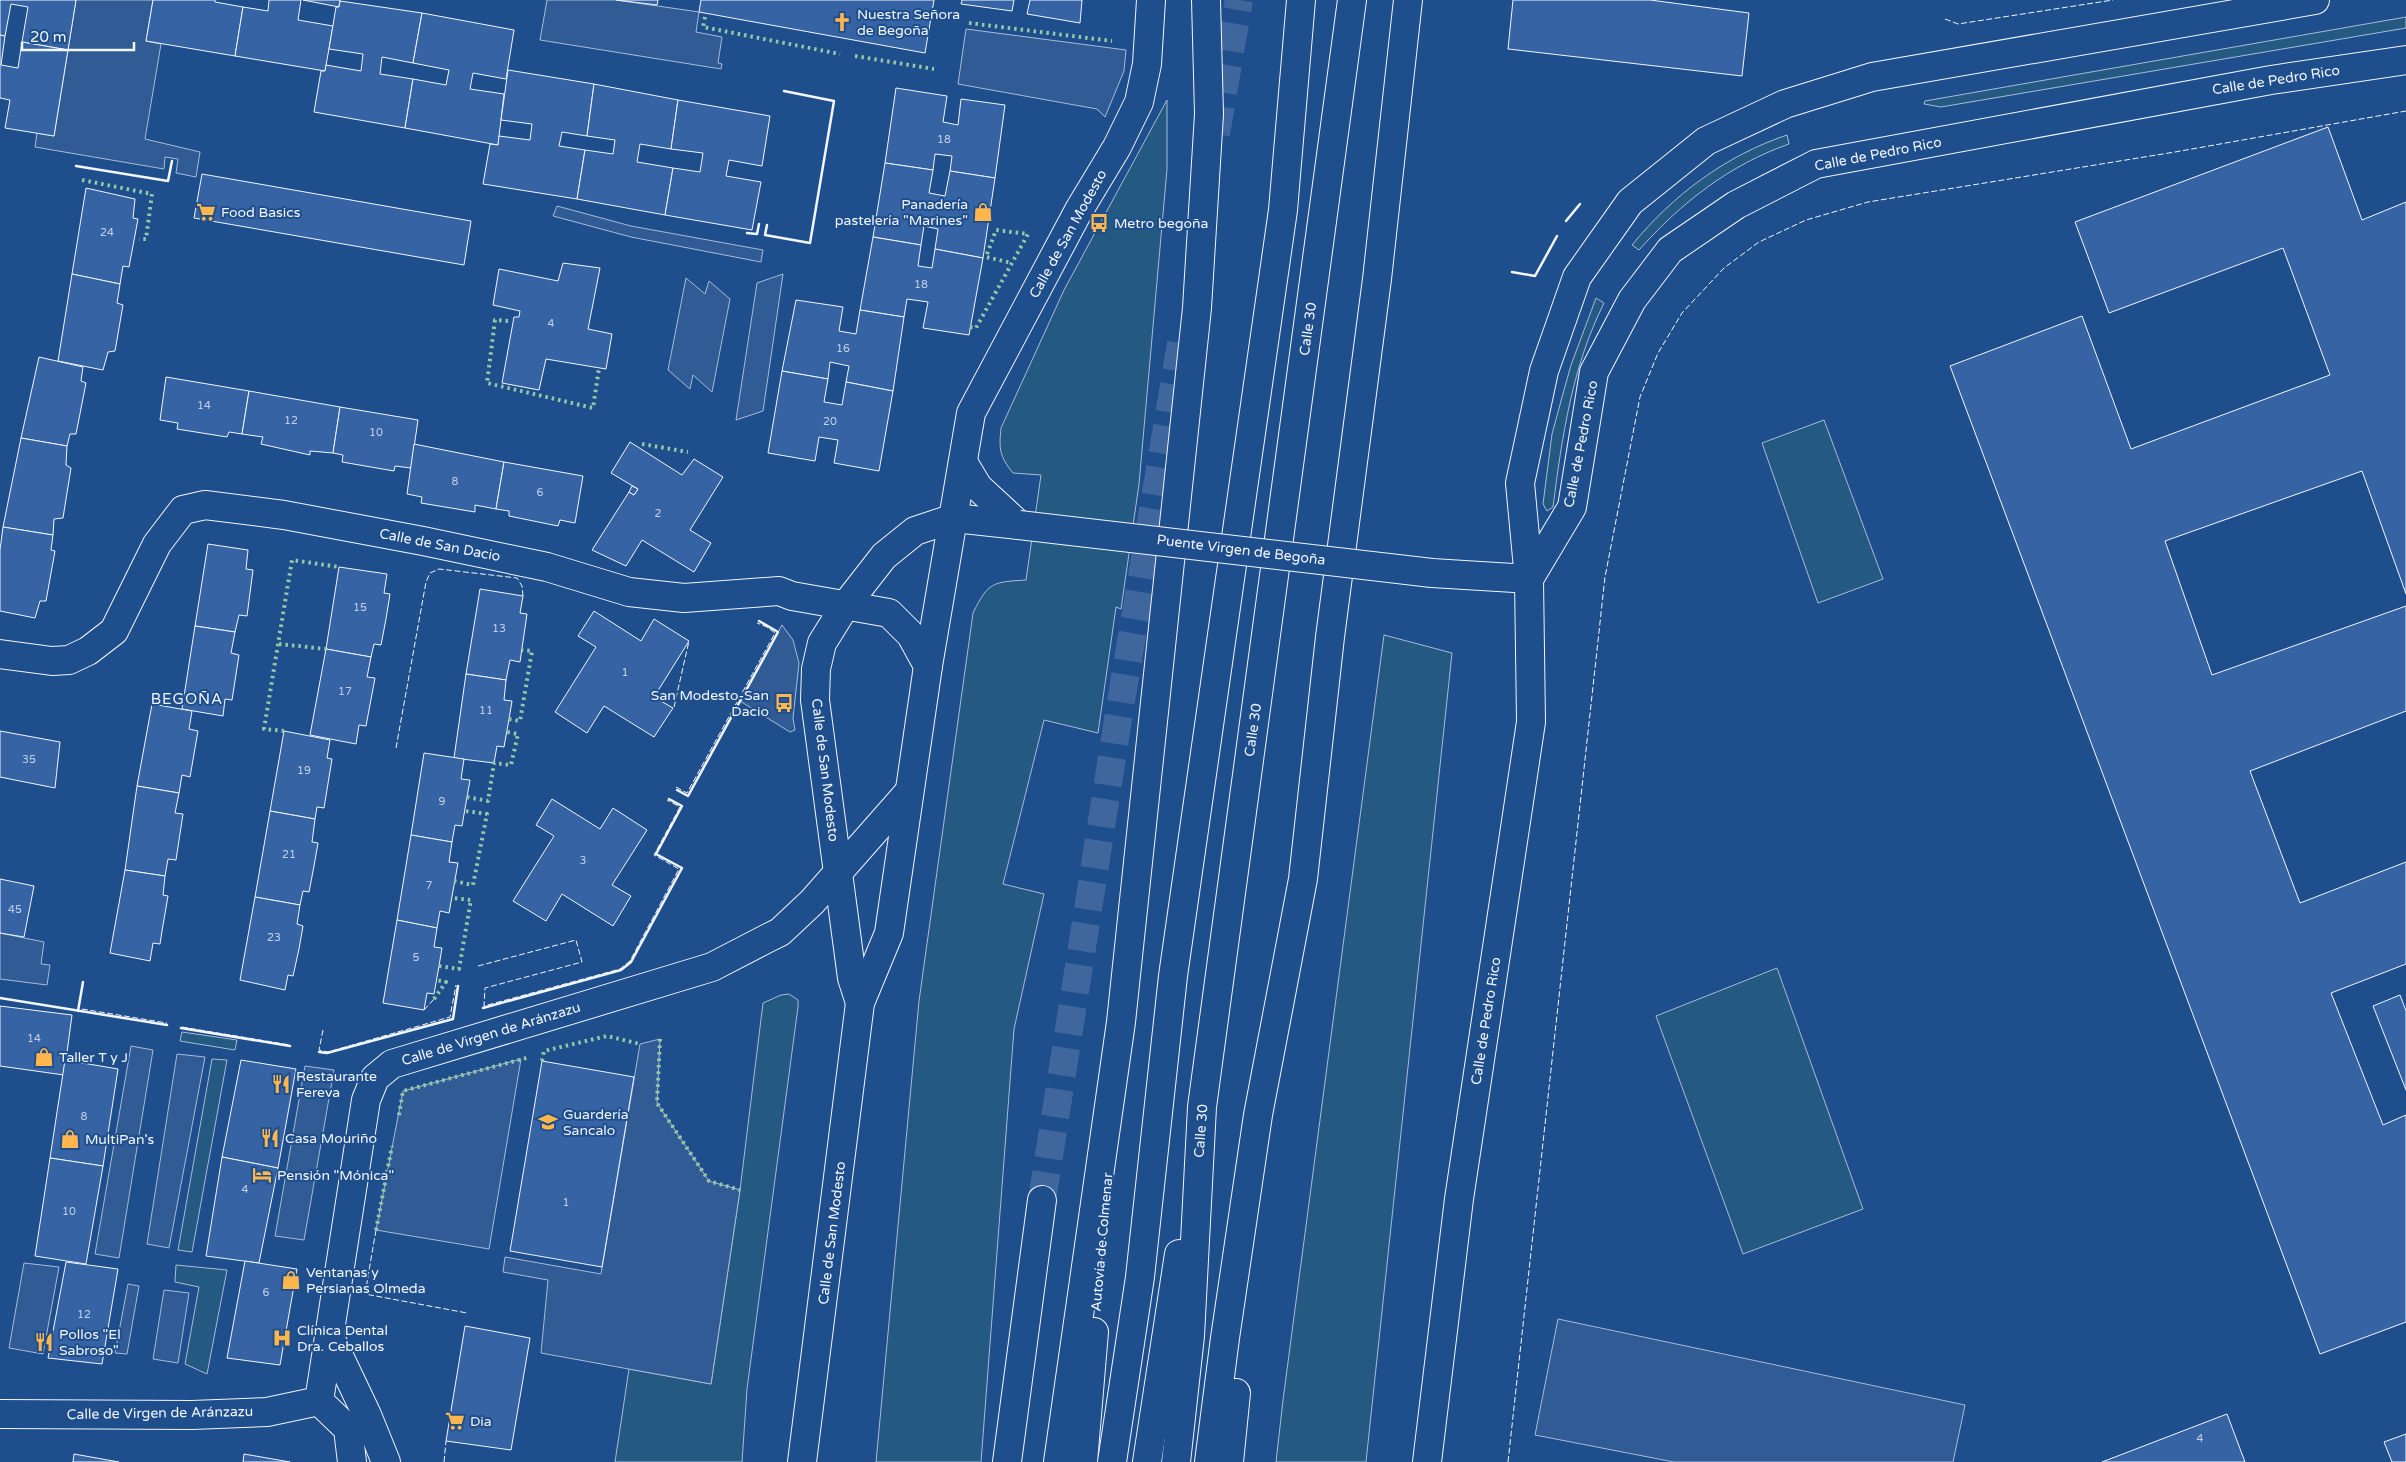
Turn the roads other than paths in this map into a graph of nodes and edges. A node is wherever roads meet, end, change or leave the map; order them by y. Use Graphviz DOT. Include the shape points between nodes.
graph roads {
  1 [pos="1151,0"];
  2 [pos="1206,0"];
  3 [pos="1301,0"];
  4 [pos="1352,0"];
  5 [pos="1408,0"];
  6 [pos="2314,0"];
  7 [pos="2406,60"];
  8 [pos="964,462"];
  9 [pos="954,518"];
  10 [pos="1019,525"];
  11 [pos="1529,579"];
  12 [pos="845,606"];
  13 [pos="0,654"];
  14 [pos="928,666"];
  15 [pos="908,793"];
  16 [pos="838,875"];
  17 [pos="860,1003"];
  18 [pos="1121,1022"];
  19 [pos="1202,1106"];
  20 [pos="1258,1115"];
  21 [pos="1042,1200"];
  22 [pos="329,1335"];
  23 [pos="318,1401"];
  24 [pos="0,1414"];
  25 [pos="352,1462"];
  26 [pos="386,1462"];
  27 [pos="802,1462"];
  28 [pos="1007,1462"];
  29 [pos="1058,1462"];
  30 [pos="1083,1462"];
  31 [pos="1112,1462"];
  32 [pos="1147,1462"];
  33 [pos="1176,1462"];
  34 [pos="1209,1462"];
  35 [pos="1230,1462"];
  36 [pos="1427,1462"];
  1 -- 8 [label="main road, Calle de San Modesto" via="1147,64 1139,102 971,413"];
  2 -- 18 [label="main road" via="1209,114 1197,308"];
  3 -- 31 [label="main road" via="1283,210 1173,976 1140,1277"];
  4 -- 19 [label="main road, Calle 30"];
  5 -- 20 [label="main road" via="1303,879"];
  6 -- 11 [label="main road, Calle de Pedro Rico" via="1872,77 1785,104 1706,141 1630,202 1577,277 1544,371 1520,484"];
  7 -- 11 [label="main road, Calle de Pedro Rico" via="2271,80 1816,164 1736,205 1670,250 1632,300 1594,372 1572,507"];
  8 -- 9 [label="main road, Calle de San Modesto"];
  8 -- 10 [label="main road" via="978,487"];
  9 -- 10 [label="main road, Puente Virgen de Begoña"];
  9 -- 12 [label="main road, Calle de San Modesto" via="915,531 884,556"];
  9 -- 14 [label="main road, Calle de San Modesto"];
  10 -- 11 [label="main road, Puente Virgen de Begoña, bridge" via="1432,573"];
  11 -- 36 [label="main road, Calle de Pedro Rico" via="1531,722 1459,1199"];
  12 -- 13 [label="main road, Calle de San Dacio" via="779,591 684,598 629,592 547,567 423,541 284,515 206,505 183,510 157,544 114,631 88,651 69,660 52,661"];
  12 -- 14 [label="main road, Calle de San Dacio" via="889,613 911,636"];
  12 -- 16 [label="main road, Calle de San Modesto" via="822,643 816,669 815,700"];
  14 -- 15 [label="main road, Calle de San Modesto"];
  15 -- 16 [label="main road, Calle de San Modesto"];
  15 -- 17 [label="main road, Calle de San Modesto" via="889,932"];
  16 -- 17 [label="main road, Calle de San Modesto" via="852,978"];
  16 -- 22 [label="main road, Calle de Virgen de Aránzazu" via="780,932 712,967 392,1064 375,1078 366,1100"];
  17 -- 27 [label="main road, Calle de San Modesto"];
  18 -- 29 [label="main road"];
  18 -- 30 [label="main road, Autovía de Colmenar"];
  19 -- 32 [label="main road"];
  19 -- 33 [label="main road, Calle 30" via="1190,1336"];
  20 -- 34 [label="main road"];
  20 -- 35 [label="main road"];
  21 -- 28 [label="main road"];
  22 -- 23 [label="main road, Calle de Virgen de Aránzazu"];
  22 -- 26 [label="main road"];
  23 -- 24 [label="main road, Calle de Virgen de Aránzazu" via="267,1412"];
  23 -- 25 [label="main road" via="348,1429"];
}
